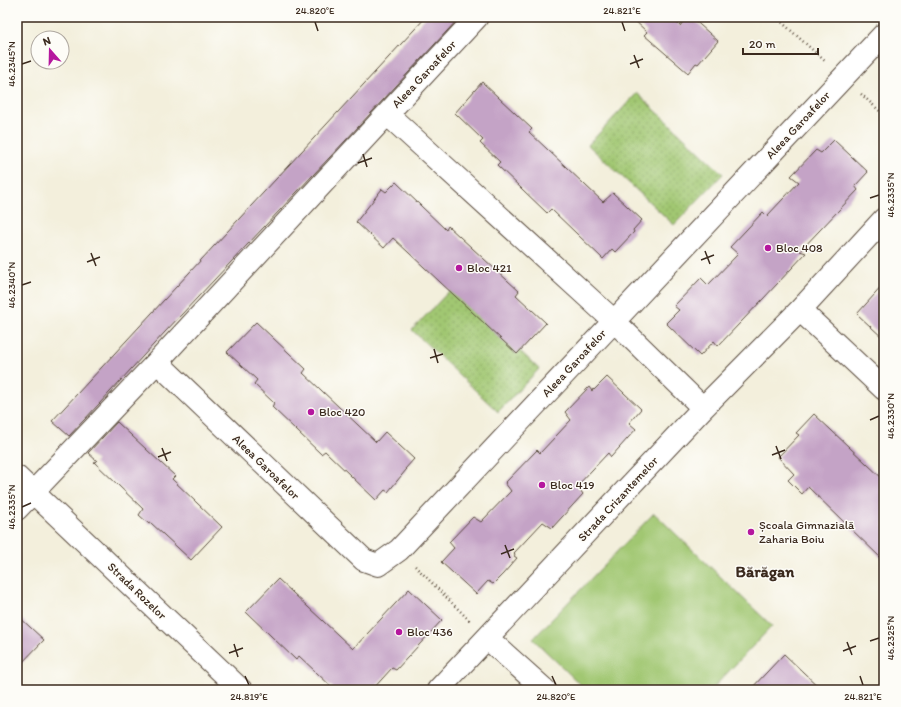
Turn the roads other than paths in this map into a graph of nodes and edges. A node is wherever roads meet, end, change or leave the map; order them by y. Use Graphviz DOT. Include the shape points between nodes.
graph roads {
  1 [pos="477,17"];
  2 [pos="884,34"];
  3 [pos="387,114"];
  4 [pos="884,219"];
  5 [pos="800,310"];
  6 [pos="614,321"];
  7 [pos="157,362"];
  8 [pos="884,389"];
  9 [pos="703,408"];
  10 [pos="17,477"];
  11 [pos="33,492"];
  12 [pos="17,509"];
  13 [pos="487,638"];
  14 [pos="241,690"];
  15 [pos="438,690"];
  16 [pos="545,690"];
  1 -- 3 [label="street, Aleea Garoafelor"];
  2 -- 6 [label="street, Aleea Garoafelor"];
  3 -- 6 [label="street, Aleea Garoafelor"];
  3 -- 7 [label="street, Aleea Garoafelor"];
  4 -- 5 [label="street, Strada Crizantemelor"];
  5 -- 8 [label="street"];
  5 -- 9 [label="street, Strada Crizantemelor"];
  6 -- 7 [label="street, Aleea Garoafelor" via="399,550 378,565 364,560"];
  6 -- 9 [label="street, Aleea Garoafelor"];
  7 -- 11 [label="street"];
  9 -- 13 [label="street, Strada Crizantemelor"];
  10 -- 11 [label="street, Strada Rozelor"];
  11 -- 12 [label="street"];
  11 -- 14 [label="street, Strada Rozelor"];
  13 -- 15 [label="street, Strada Crizantemelor"];
  13 -- 16 [label="street"];
}
